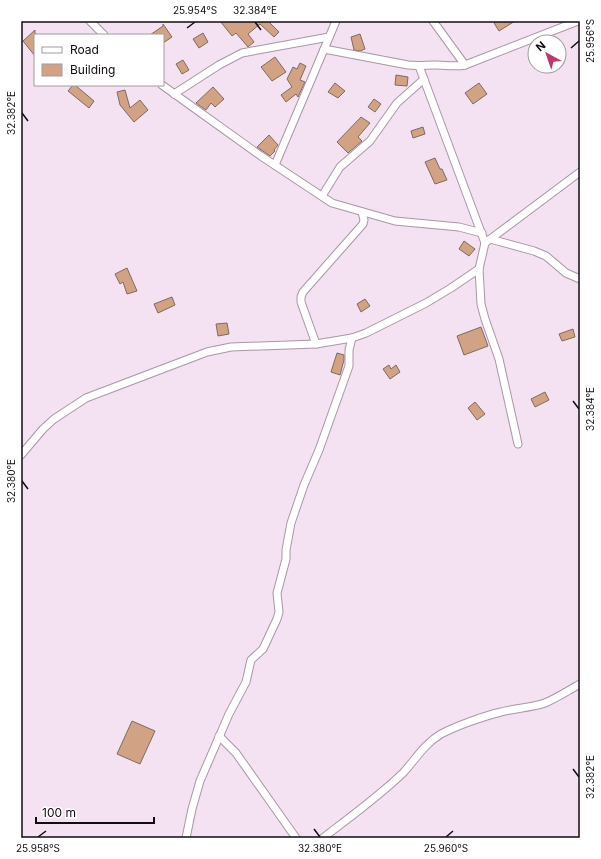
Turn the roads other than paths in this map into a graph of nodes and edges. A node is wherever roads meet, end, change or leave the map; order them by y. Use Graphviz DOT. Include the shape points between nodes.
graph roads {
  1 [pos="90,21"];
  2 [pos="336,21"];
  3 [pos="433,21"];
  4 [pos="578,21"];
  5 [pos="103,34"];
  6 [pos="329,37"];
  7 [pos="324,49"];
  8 [pos="465,65"];
  9 [pos="419,66"];
  10 [pos="424,78"];
  11 [pos="163,86"];
  12 [pos="174,94"];
  13 [pos="275,165"];
  14 [pos="580,172"];
  15 [pos="322,196"];
  16 [pos="362,212"];
  17 [pos="482,233"];
  18 [pos="488,241"];
  19 [pos="479,269"];
  20 [pos="580,279"];
  21 [pos="352,338"];
  22 [pos="316,344"];
  23 [pos="518,444"];
  24 [pos="21,455"];
  25 [pos="580,684"];
  26 [pos="219,736"];
  27 [pos="186,838"];
  28 [pos="296,838"];
  29 [pos="323,838"];
  1 -- 5 [label="street"];
  2 -- 6 [label="street"];
  3 -- 8 [label="street"];
  4 -- 8 [label="street"];
  6 -- 7 [label="street"];
  6 -- 12 [label="street" via="242,53"];
  7 -- 9 [label="street"];
  7 -- 13 [label="street"];
  8 -- 9 [label="street"];
  9 -- 10 [label="street"];
  10 -- 15 [label="street" via="397,103 370,140 340,167"];
  10 -- 17 [label="street"];
  11 -- 12 [label="street"];
  12 -- 13 [label="street"];
  13 -- 15 [label="street"];
  14 -- 18 [label="street"];
  15 -- 16 [label="street" via="332,203"];
  16 -- 17 [label="street" via="395,220 459,227"];
  16 -- 22 [label="street" via="363,224 301,297"];
  17 -- 18 [label="street"];
  18 -- 19 [label="street"];
  18 -- 20 [label="street" via="534,251 546,256 566,273"];
  19 -- 21 [label="street" via="426,303"];
  19 -- 23 [label="street" via="481,304 499,358"];
  21 -- 22 [label="street"];
  21 -- 26 [label="street" via="348,350 349,366 292,523 277,592 277,619 262,649 251,660 246,682"];
  22 -- 24 [label="street" via="231,347 190,358 86,398 54,419"];
  25 -- 29 [label="street" via="546,703 495,713 439,735 385,789"];
  26 -- 27 [label="street" via="200,781"];
  26 -- 28 [label="street" via="236,753"];
}
